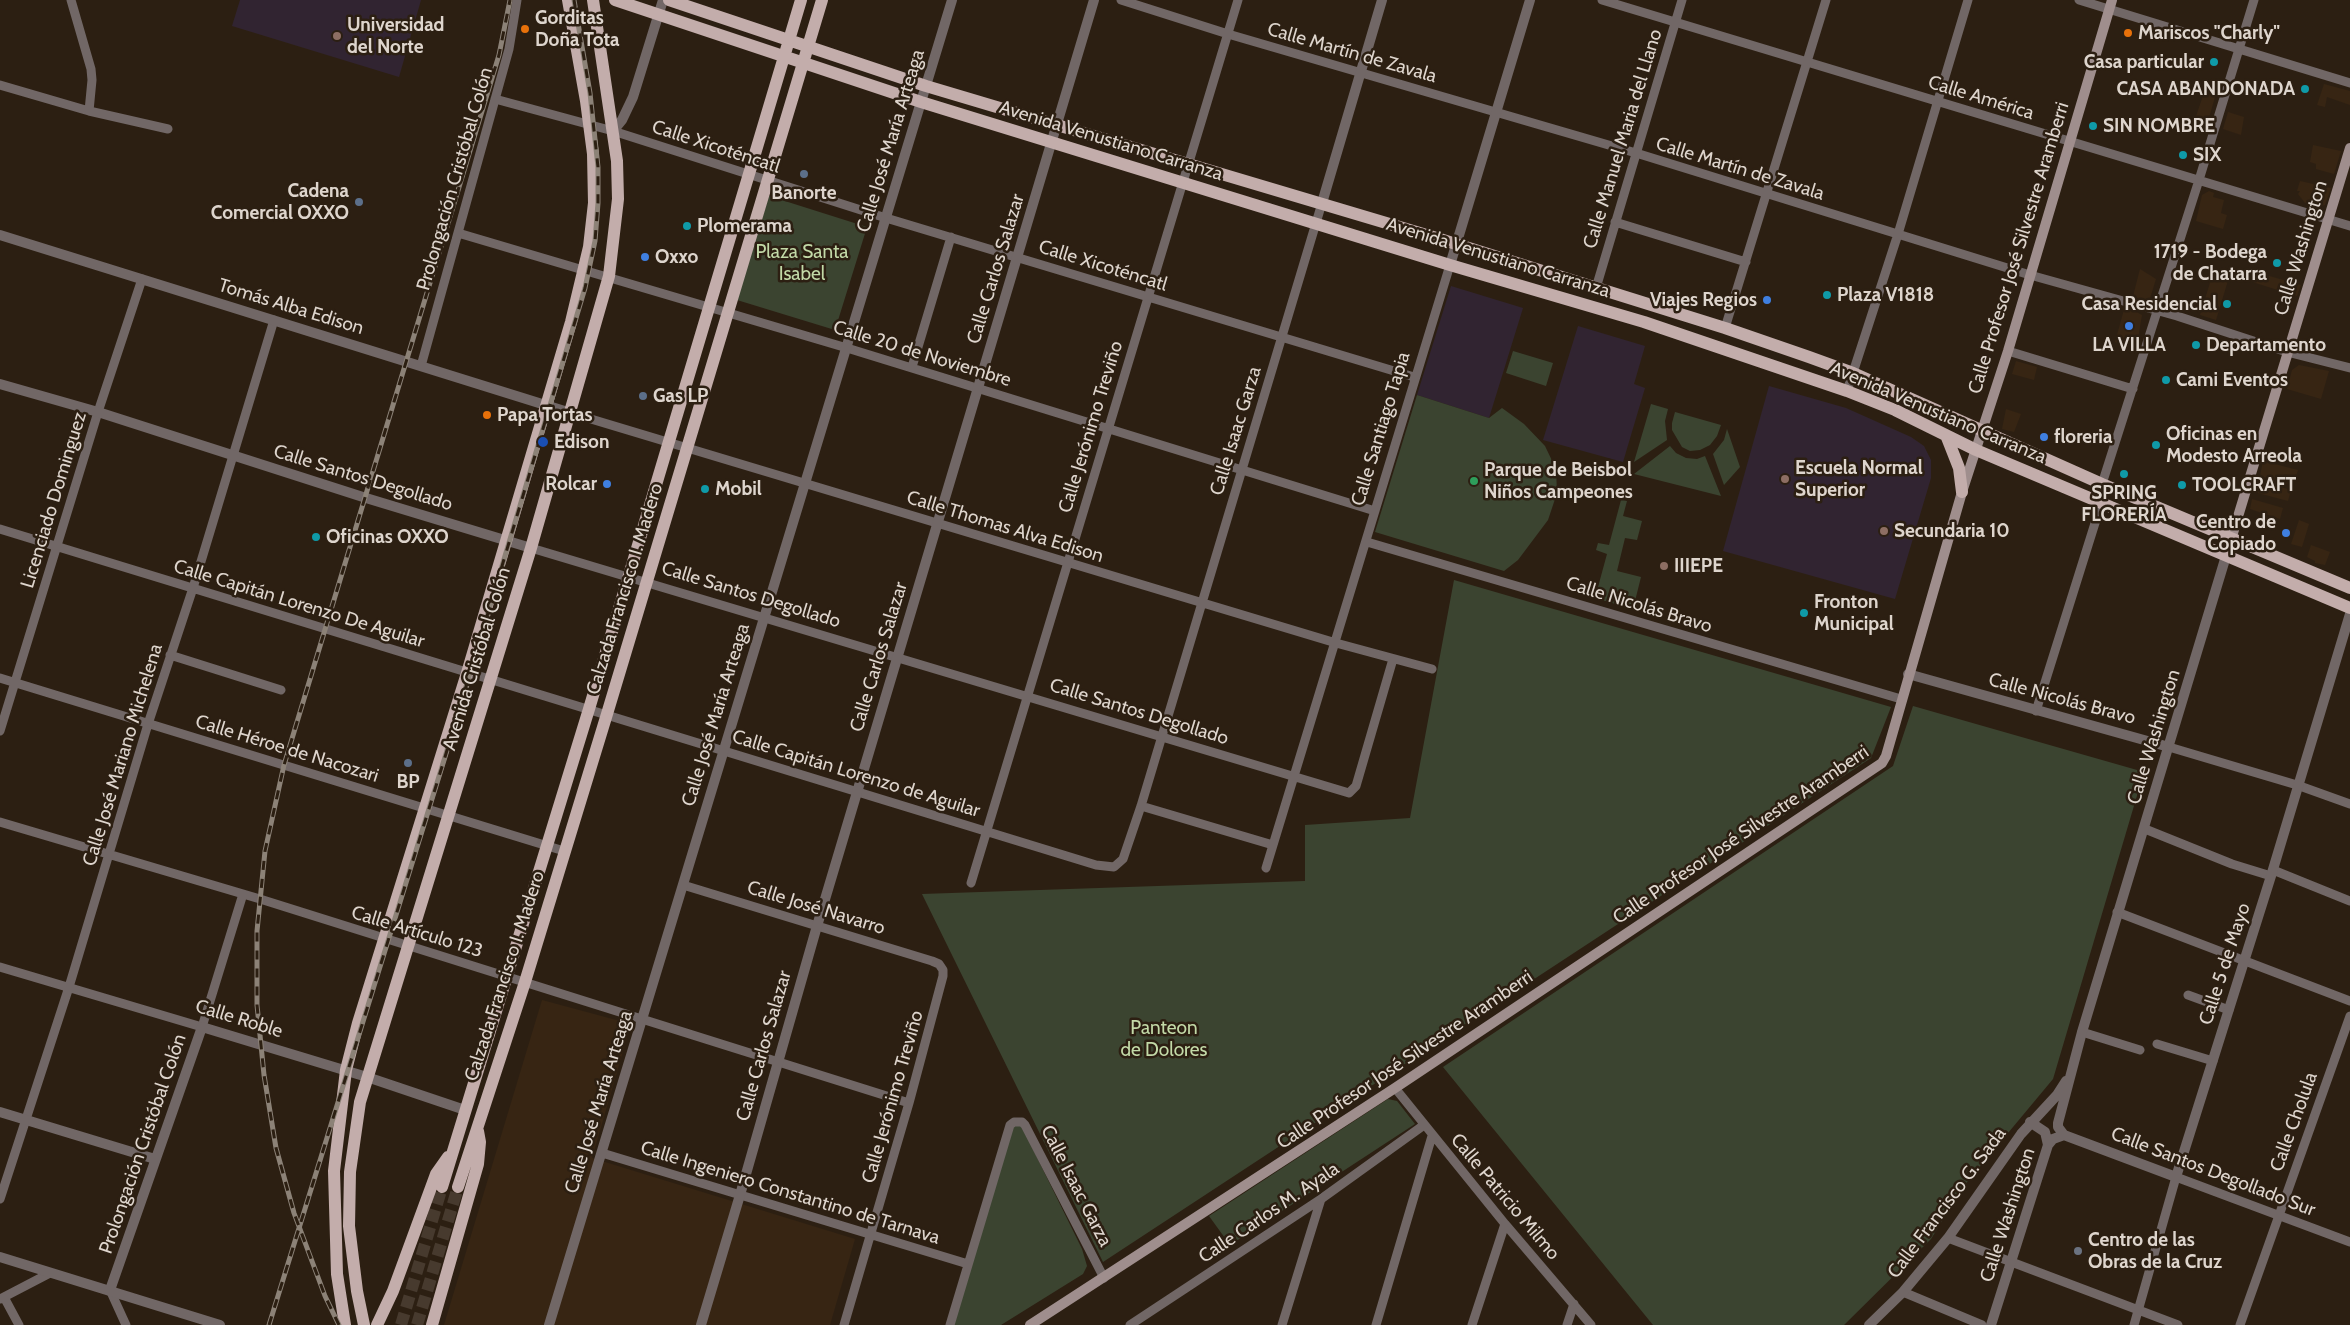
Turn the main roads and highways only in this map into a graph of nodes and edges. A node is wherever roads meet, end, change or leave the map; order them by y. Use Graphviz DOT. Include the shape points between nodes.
graph roads {
  1 [pos="568,0"];
  2 [pos="593,0"];
  3 [pos="615,0"];
  4 [pos="669,0"];
  5 [pos="802,0"];
  6 [pos="822,0"];
  7 [pos="2111,5"];
  8 [pos="790,39"];
  9 [pos="808,46"];
  10 [pos="784,56"];
  11 [pos="803,63"];
  12 [pos="2350,148"];
  13 [pos="1982,432"];
  14 [pos="1946,436"];
  15 [pos="1976,450"];
  16 [pos="1962,492"];
  17 [pos="2232,539"];
  18 [pos="2226,556"];
  19 [pos="2350,588"];
  20 [pos="2350,608"];
  21 [pos="477,1126"];
  22 [pos="453,1151"];
  23 [pos="442,1187"];
  24 [pos="458,1187"];
  25 [pos="334,1225"];
  26 [pos="349,1226"];
  27 [pos="341,1308"];
  28 [pos="335,1325"];
  29 [pos="345,1325"];
  30 [pos="364,1325"];
  31 [pos="377,1325"];
  32 [pos="432,1325"];
  33 [pos="1030,1325"];
  1 -- 25 [label="main road, Avenida Cristóbal Colón" via="593,154 594,203 585,270 507,541 346,1070 334,1171"];
  2 -- 26 [label="main road, Avenida Cristóbal Colón" via="614,130 618,199 609,276 491,680 366,1077 350,1172"];
  3 -- 10 [label="main road, Avenida Venustiano Carranza"];
  4 -- 8 [label="main road, Avenida Venustiano Carranza"];
  5 -- 8 [label="main road, Calzada Francisco I. Madero"];
  6 -- 9 [label="main road, Calzada Francisco I. Madero"];
  7 -- 13 [label="main road, Calle Profesor José Silvestre Aramberri"];
  8 -- 9 [label="main road, Avenida Venustiano Carranza"];
  8 -- 10 [label="main road, Calzada Francisco I. Madero"];
  9 -- 11 [label="main road, Calzada Francisco I. Madero"];
  9 -- 13 [label="main road, Avenida Venustiano Carranza" via="926,86 1322,203 1725,328 1853,373"];
  10 -- 11 [label="main road, Avenida Venustiano Carranza"];
  10 -- 22 [label="main road, Calzada Francisco I. Madero"];
  11 -- 14 [label="main road, Avenida Venustiano Carranza" via="1052,143 1644,322 1847,391 1895,410"];
  11 -- 21 [label="main road, Calzada Francisco I. Madero" via="525,982"];
  12 -- 17 [label="main road, Calle Washington"];
  13 -- 15 [label="main road, Calle Profesor José Silvestre Aramberri"];
  13 -- 17 [label="main road, Avenida Venustiano Carranza"];
  14 -- 15 [label="main road, Avenida Venustiano Carranza"];
  14 -- 16 [label="main road" via="1959,468"];
  15 -- 16 [label="main road, Calle Profesor José Silvestre Aramberri"];
  15 -- 18 [label="main road, Avenida Venustiano Carranza"];
  16 -- 33 [label="main road, Calle Profesor José Silvestre Aramberri" via="1886,756 1875,769 1395,1088"];
  17 -- 18 [label="main road, Calle Washington"];
  17 -- 19 [label="main road, Avenida Venustiano Carranza"];
  18 -- 20 [label="main road, Avenida Venustiano Carranza"];
  21 -- 24 [label="main road, Calzada Francisco I. Madero"];
  21 -- 32 [label="main road" via="480,1142 478,1164"];
  22 -- 23 [label="main road, Calzada Francisco I. Madero"];
  22 -- 31 [label="main road" via="436,1174 394,1291"];
  25 -- 26 [label="main road"];
  25 -- 27 [label="main road, Avenida Cristóbal Colón"];
  26 -- 30 [label="main road, Avenida Cristóbal Colón" via="356,1291"];
  27 -- 28 [label="main road"];
  27 -- 29 [label="main road, Avenida Cristóbal Colón"];
}
